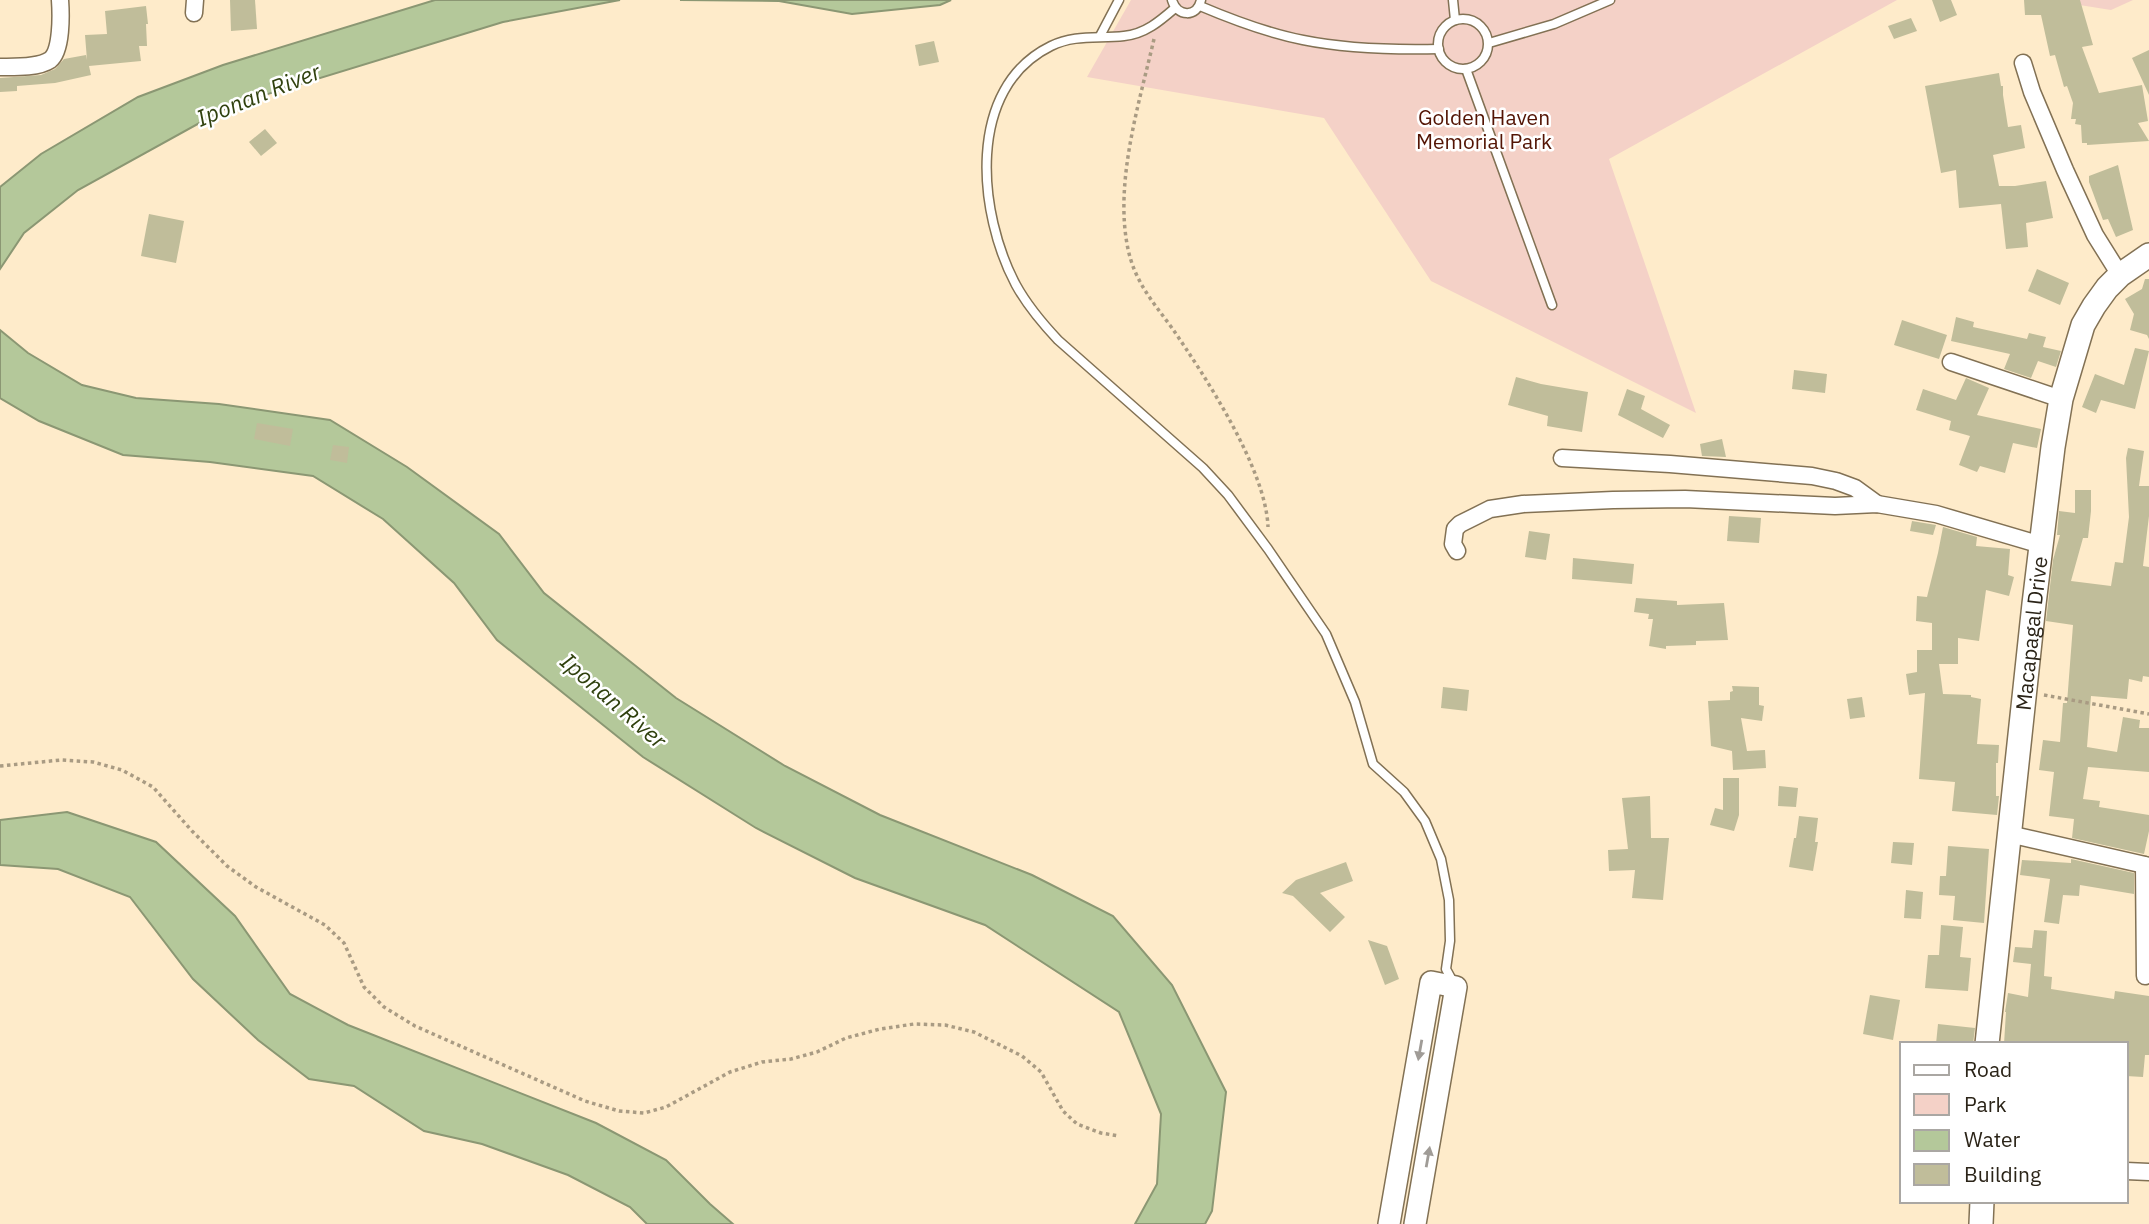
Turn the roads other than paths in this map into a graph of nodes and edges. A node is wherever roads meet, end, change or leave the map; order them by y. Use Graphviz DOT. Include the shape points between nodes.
graph roads {
  1 [pos="61,0"];
  2 [pos="1119,0"];
  3 [pos="1453,0"];
  4 [pos="1610,0"];
  5 [pos="1201,3"];
  6 [pos="1173,4"];
  7 [pos="1455,20"];
  8 [pos="1100,36"];
  9 [pos="1489,43"];
  10 [pos="1438,49"];
  11 [pos="2023,63"];
  12 [pos="0,67"];
  13 [pos="1466,69"];
  14 [pos="2149,255"];
  15 [pos="2120,275"];
  16 [pos="1552,305"];
  17 [pos="1951,362"];
  18 [pos="2061,399"];
  19 [pos="1562,458"];
  20 [pos="1877,504"];
  21 [pos="2041,545"];
  22 [pos="1457,551"];
  23 [pos="2009,834"];
  24 [pos="2146,866"];
  25 [pos="2145,976"];
  26 [pos="1445,979"];
  27 [pos="1987,1042"];
  28 [pos="2128,1171"];
  29 [pos="2149,1171"];
  30 [pos="1982,1203"];
  31 [pos="1389,1224"];
  32 [pos="1415,1224"];
  33 [pos="1982,1224"];
  1 -- 12 [label="street" via="56,52 49,60"];
  2 -- 8 [label="lane"];
  3 -- 7 [label="lane"];
  4 -- 9 [label="lane"];
  5 -- 6 [label="lane" via="1188,14"];
  5 -- 10 [label="lane" via="1260,29 1304,40"];
  6 -- 8 [label="lane" via="1144,31"];
  7 -- 9 [label="lane" via="1478,23"];
  7 -- 10 [label="lane" via="1440,35"];
  8 -- 26 [label="lane" via="1077,37 1051,46 1028,61 1007,86 995,110 986,156 988,195 998,240 1016,284 1037,317 1228,495 1326,634 1355,702 1373,764 1404,792 1441,859 1449,900"];
  9 -- 13 [label="lane" via="1480,64"];
  10 -- 13 [label="lane" via="1451,66"];
  11 -- 15 [label="street" via="2065,170 2095,235"];
  13 -- 16 [label="lane"];
  14 -- 15 [label="main road, Macapagal Drive"];
  15 -- 18 [label="main road, Macapagal Drive" via="2083,325"];
  17 -- 18 [label="street"];
  18 -- 21 [label="main road, Macapagal Drive"];
  19 -- 20 [label="street" via="1812,476 1854,488"];
  20 -- 21 [label="street" via="1936,514"];
  20 -- 22 [label="street" via="1673,499 1523,504 1490,509 1460,524 1453,544"];
  21 -- 23 [label="main road, Macapagal Drive"];
  23 -- 24 [label="street"];
  23 -- 27 [label="main road, Macapagal Drive"];
  24 -- 25 [label="street"];
  26 -- 31 [label="street, one-way"];
  32 -- 26 [label="street, one-way"];
  28 -- 29 [label="street"];
  30 -- 33 [label="main road"];
}
